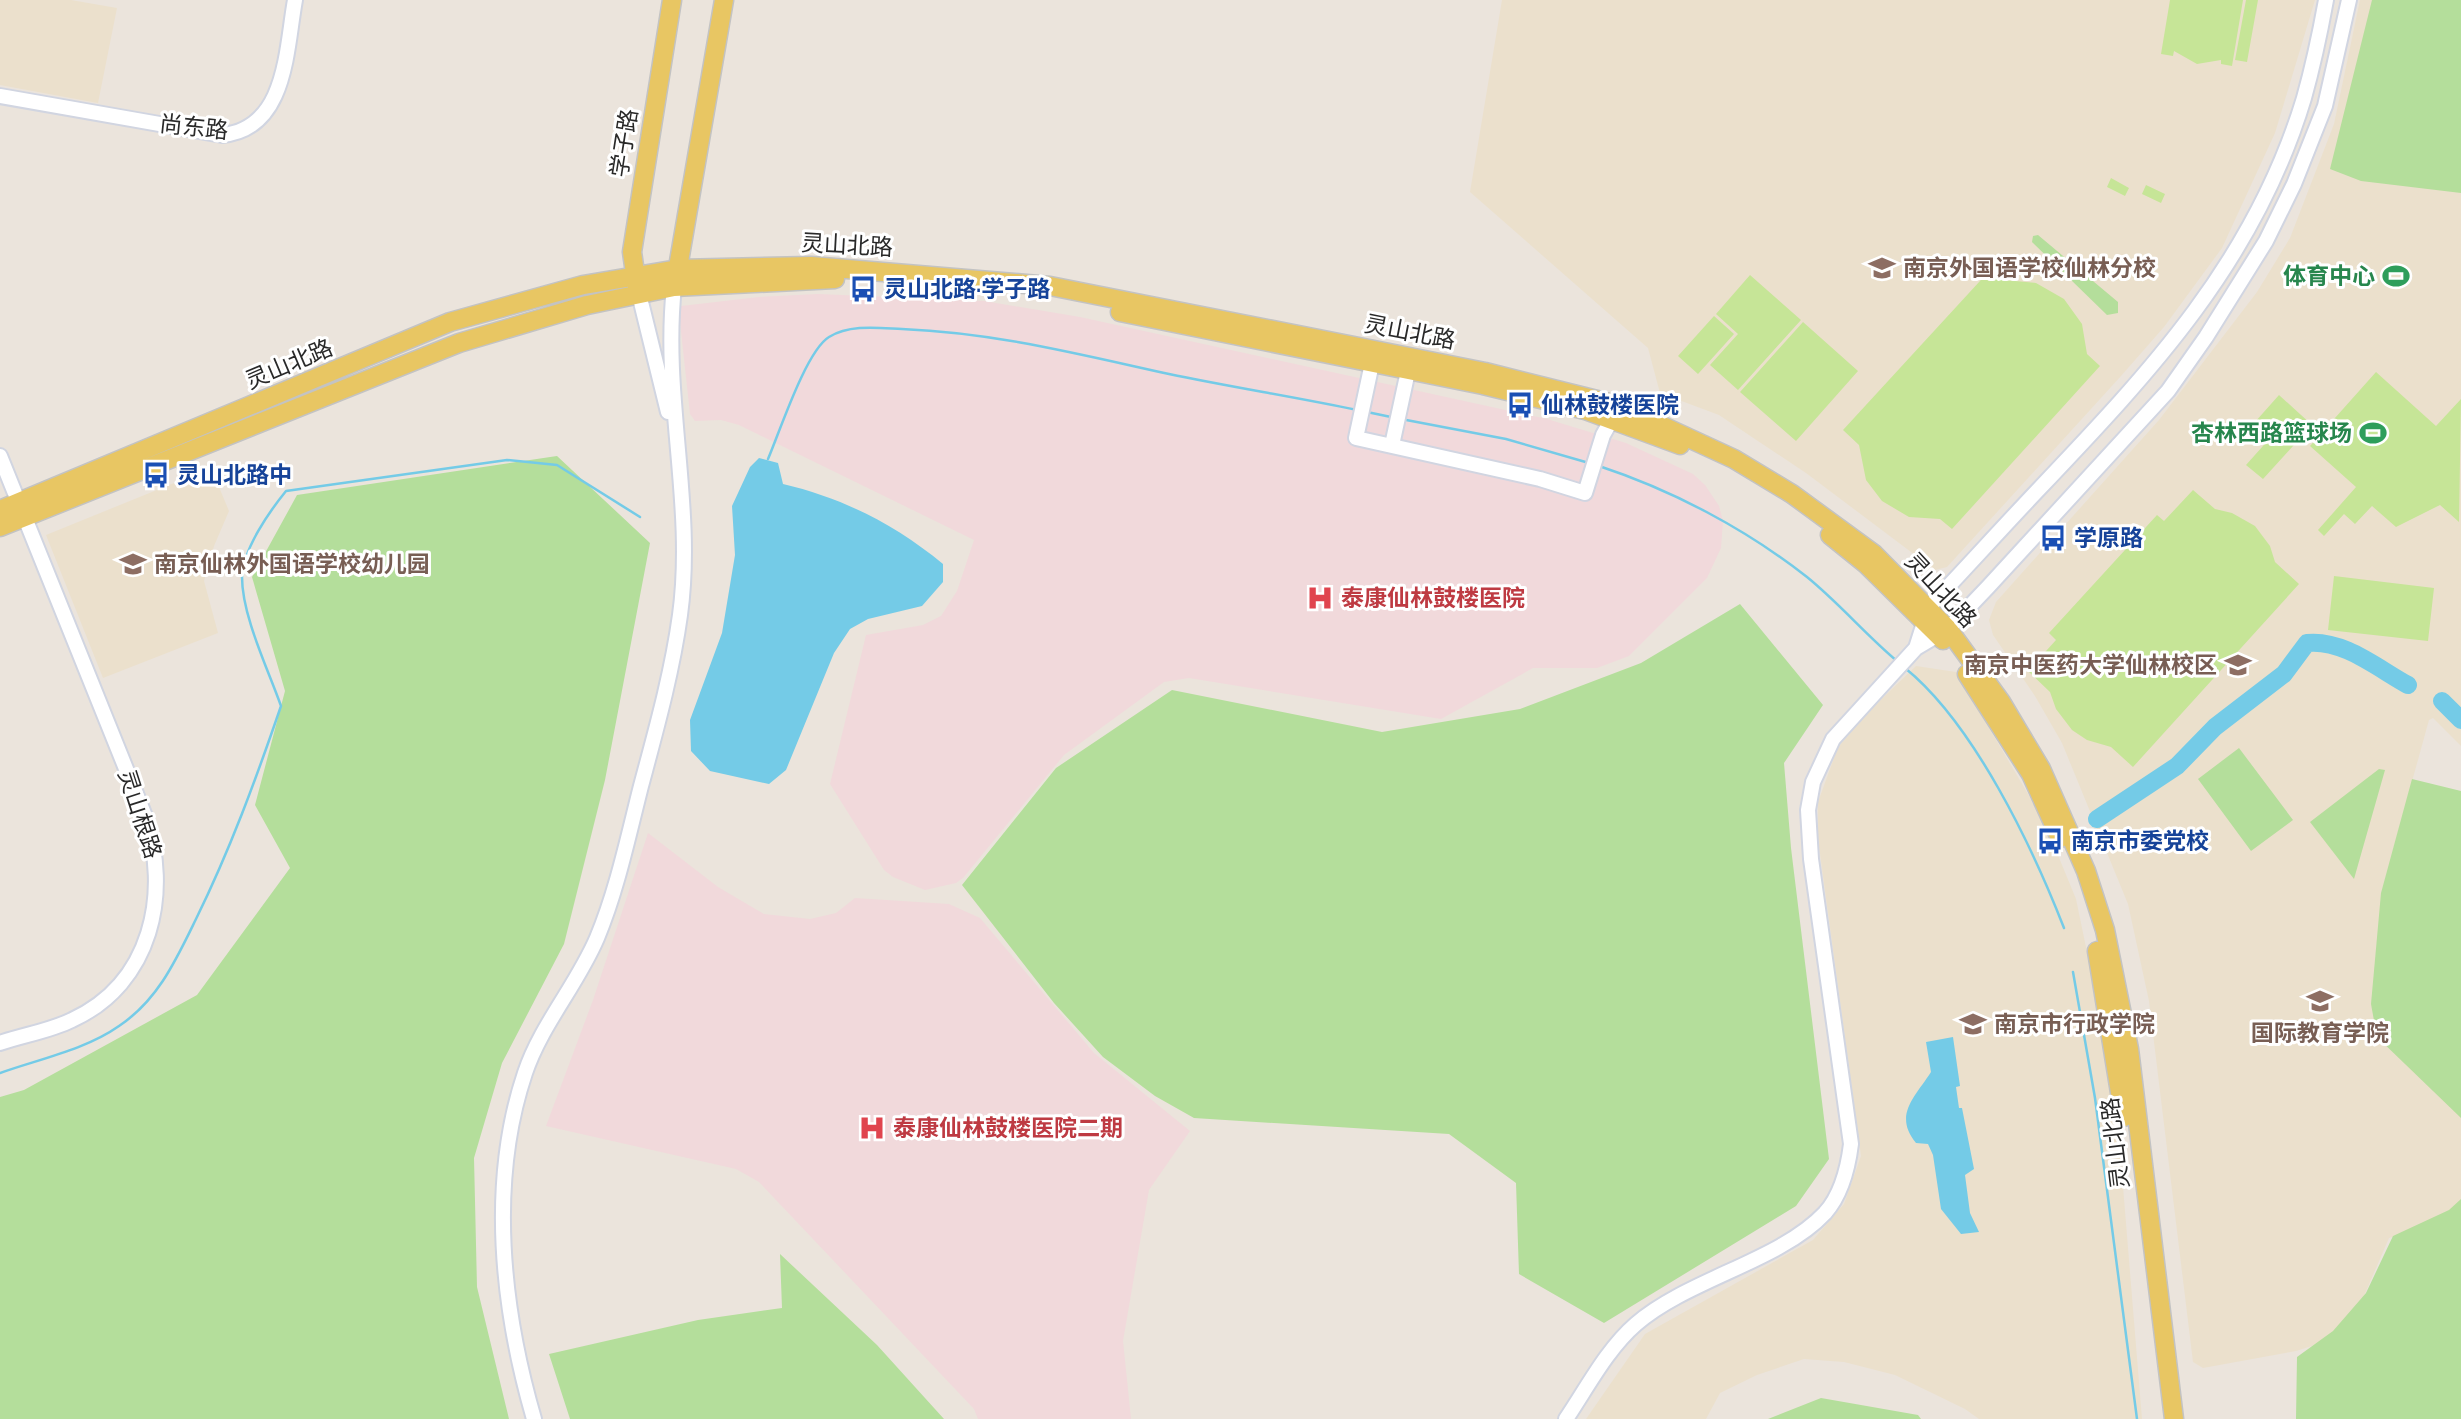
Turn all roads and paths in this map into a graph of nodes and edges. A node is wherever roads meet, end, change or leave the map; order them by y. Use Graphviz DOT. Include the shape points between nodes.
graph roads {
  1 [pos="295,0"];
  2 [pos="672,0"];
  3 [pos="724,0"];
  4 [pos="2326,0"];
  5 [pos="2349,0"];
  6 [pos="0,96"];
  7 [pos="678,269"];
  8 [pos="633,276"];
  9 [pos="674,287"];
  10 [pos="639,294"];
  11 [pos="1373,356"];
  12 [pos="1410,363"];
  13 [pos="1607,427"];
  14 [pos="1392,445"];
  15 [pos="676,447"];
  16 [pos="0,456"];
  17 [pos="0,510"];
  18 [pos="21,510"];
  19 [pos="0,527"];
  20 [pos="1926,613"];
  21 [pos="1944,632"];
  22 [pos="1916,648"];
  23 [pos="0,1043"];
  24 [pos="534,1419"];
  25 [pos="1566,1419"];
  26 [pos="2162,1419"];
  27 [pos="2174,1419"];
  1 -- 6 [label="street, 尚东路" via="274,102 244,131 222,135"];
  2 -- 8 [label="main road, 学子路" via="632,252"];
  3 -- 7 [label="main road"];
  4 -- 20 [label="street" via="2304,99 2279,163 2244,235 2208,294 2150,372"];
  5 -- 21 [label="street" via="2325,106 2294,184 2227,307 2168,391"];
  7 -- 8 [label="main road, 灵山北路"];
  7 -- 9 [label="main road"];
  7 -- 11 [label="main road, 灵山北路" via="811,266 1037,284"];
  8 -- 10 [label="main road, 学子路"];
  8 -- 18 [label="main road, 灵山北路" via="583,285 450,323"];
  9 -- 10 [label="main road, 灵山北路"];
  9 -- 11 [label="main road, 灵山北路" via="818,278 968,287"];
  9 -- 15 [label="street"];
  10 -- 15 [label="street"];
  10 -- 18 [label="main road, 灵山北路" via="587,304 459,343"];
  11 -- 12 [label="main road, 灵山北路"];
  11 -- 14 [label="street" via="1356,438"];
  12 -- 13 [label="main road, 灵山北路" via="1573,407"];
  12 -- 14 [label="street"];
  12 -- 20 [label="main road, 灵山北路" via="1591,397 1677,430 1792,494 1874,554"];
  13 -- 14 [label="street" via="1585,493"];
  13 -- 20 [label="main road, 灵山北路" via="1670,440 1730,470 1790,506"];
  15 -- 24 [label="street" via="686,547 680,614 664,697 612,895 596,939 525,1071 506,1147 502,1189 508,1293"];
  16 -- 18 [label="street, 灵山根路"];
  17 -- 18 [label="main road, 灵山北路"];
  18 -- 19 [label="main road, 灵山北路"];
  18 -- 23 [label="street, 灵山根路" via="145,816 158,872 156,906 146,945 121,981 103,1000 72,1020"];
  20 -- 21 [label="main road, 灵山北路"];
  20 -- 22 [label="street"];
  21 -- 22 [label="street"];
  21 -- 26 [label="main road, 灵山北路" via="2031,774 2055,825 2093,933 2119,1072"];
  21 -- 27 [label="main road, 灵山北路" via="2001,702 2041,769 2081,859 2105,930 2129,1049"];
  22 -- 25 [label="street" via="1833,739 1813,782 1808,810 1851,1144 1839,1192 1826,1212 1798,1235 1664,1304 1635,1325"];
}
